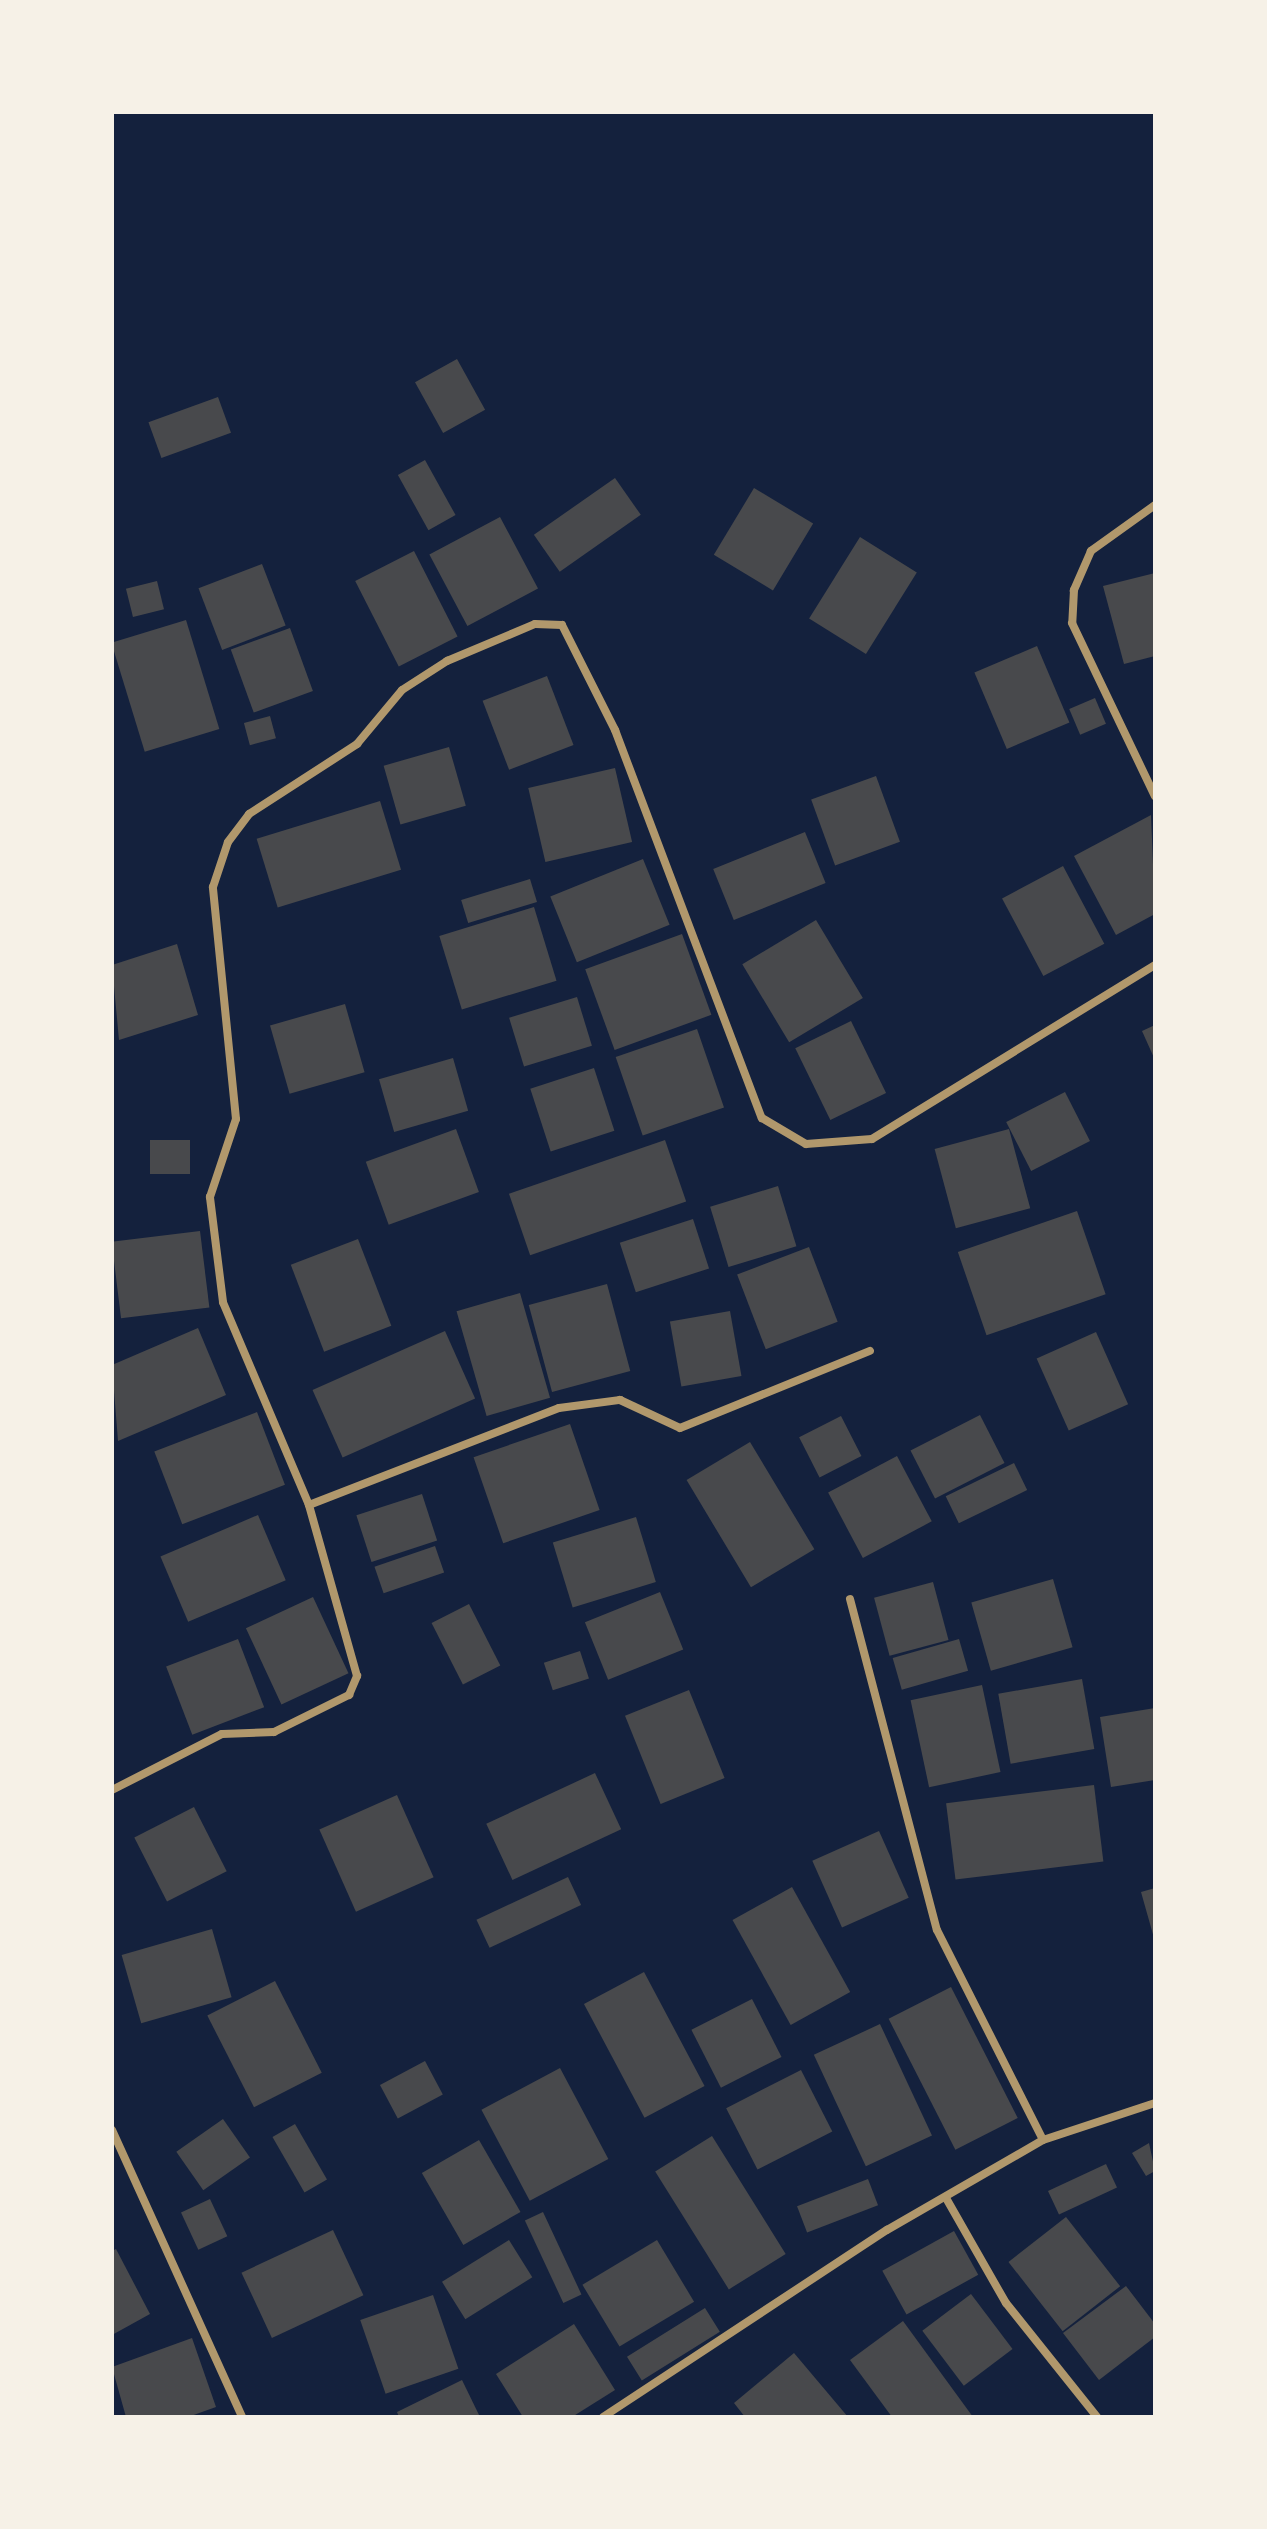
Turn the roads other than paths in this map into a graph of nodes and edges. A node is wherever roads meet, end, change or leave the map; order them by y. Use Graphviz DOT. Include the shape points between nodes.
graph roads {
  1 [pos="1155,505"];
  2 [pos="1155,796"];
  3 [pos="1155,965"];
  4 [pos="870,1351"];
  5 [pos="309,1505"];
  6 [pos="850,1599"];
  7 [pos="112,1790"];
  8 [pos="1155,2103"];
  9 [pos="112,2130"];
  10 [pos="1043,2140"];
  11 [pos="946,2198"];
  12 [pos="242,2417"];
  13 [pos="603,2417"];
  14 [pos="1097,2417"];
  1 -- 2 [label="street" via="1091,551 1074,590 1072,623"];
  3 -- 5 [label="street" via="872,1139 806,1144 762,1118 632,771 562,625 535,624 447,661 402,690 357,744 249,814 228,842 213,887 236,1119 210,1197 223,1302"];
  4 -- 5 [label="street" via="680,1428 620,1400 559,1408"];
  5 -- 7 [label="street" via="357,1676 349,1695 274,1732 222,1734"];
  6 -- 10 [label="street" via="937,1930"];
  8 -- 10 [label="street"];
  9 -- 12 [label="street"];
  10 -- 11 [label="street"];
  11 -- 13 [label="street"];
  11 -- 14 [label="street" via="1006,2303"];
}
